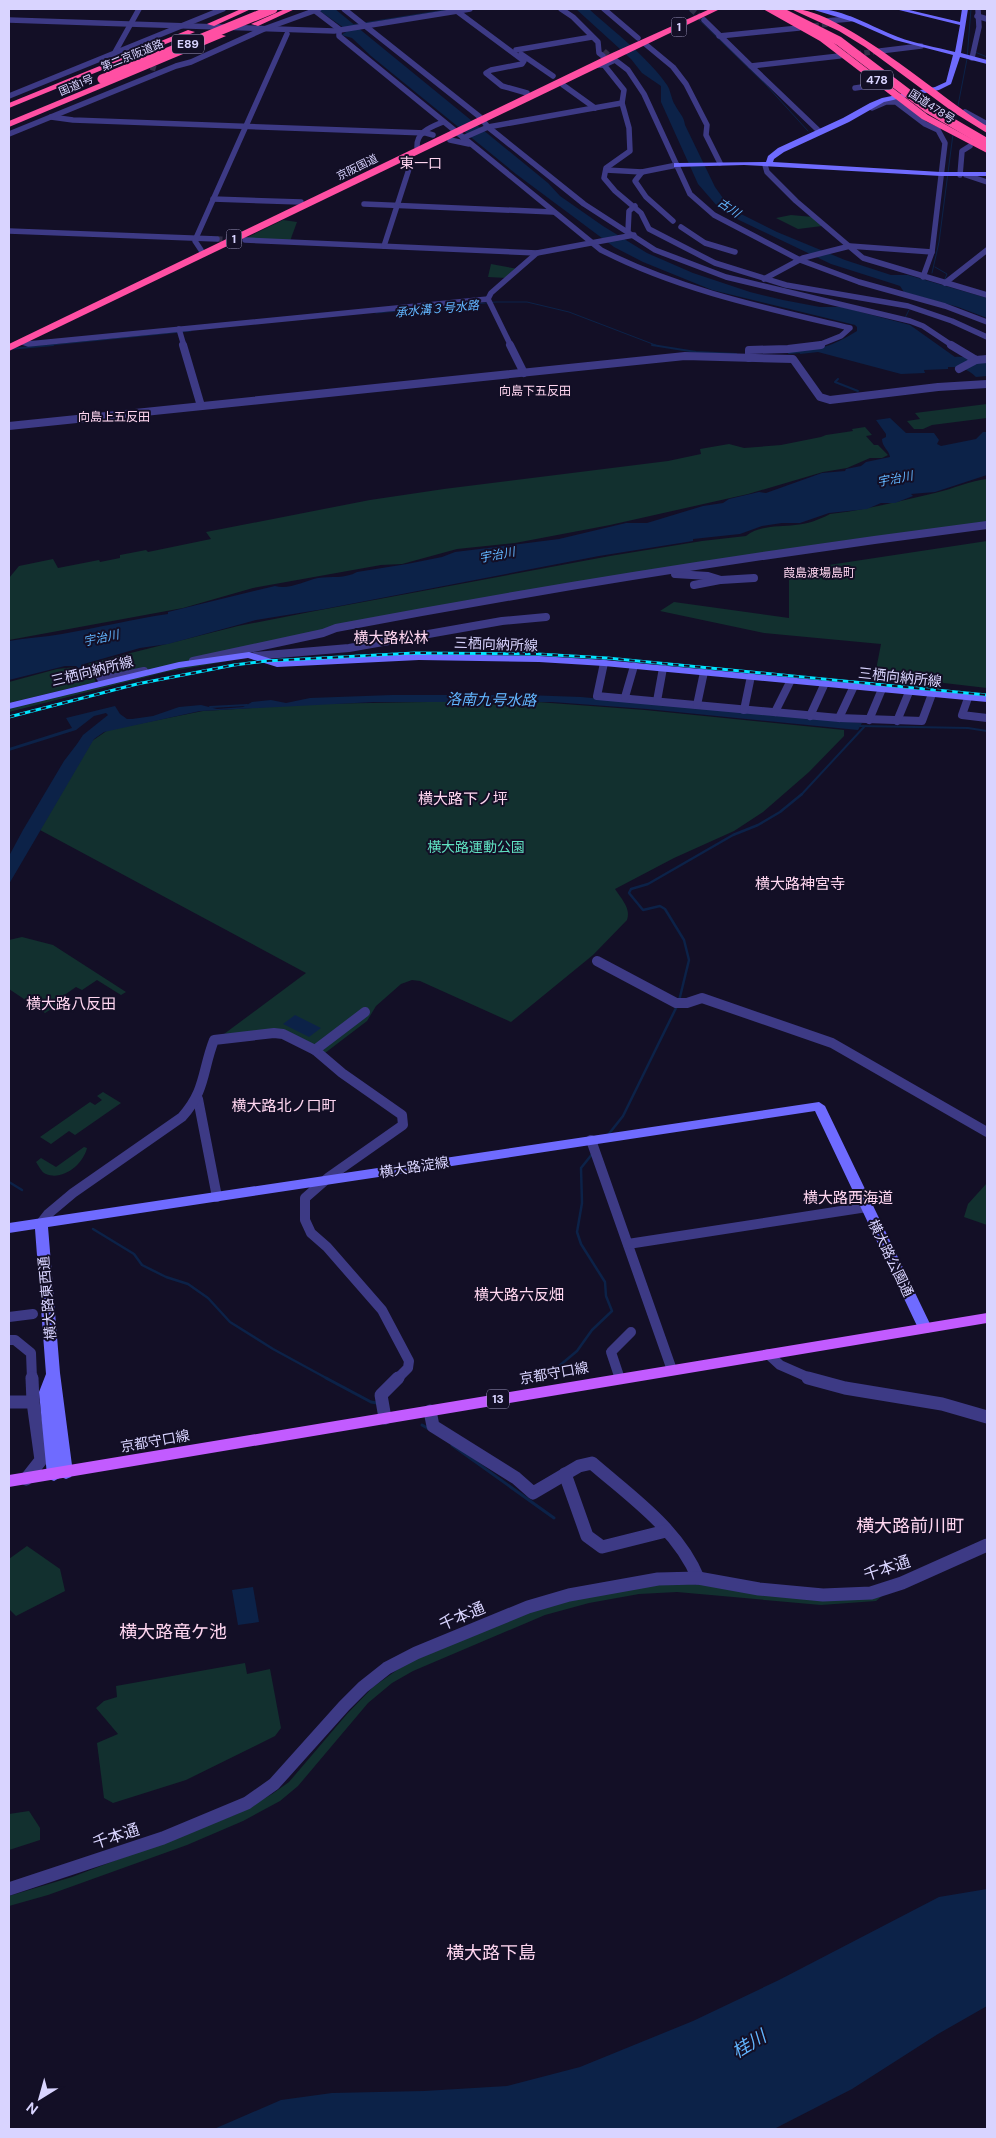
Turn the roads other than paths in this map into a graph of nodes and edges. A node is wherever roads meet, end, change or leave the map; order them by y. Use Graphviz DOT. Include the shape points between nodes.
graph roads {
  1 [pos="139,9"];
  2 [pos="223,9"];
  3 [pos="247,9"];
  4 [pos="257,9"];
  5 [pos="262,9"];
  6 [pos="273,9"];
  7 [pos="279,9"];
  8 [pos="291,9"];
  9 [pos="316,9"];
  10 [pos="344,9"];
  11 [pos="470,9"];
  12 [pos="562,9"];
  13 [pos="604,9"];
  14 [pos="699,9"];
  15 [pos="716,9"];
  16 [pos="767,9"];
  17 [pos="775,9"];
  18 [pos="784,9"];
  19 [pos="795,9"];
  20 [pos="814,9"];
  21 [pos="898,9"];
  22 [pos="965,9"];
  23 [pos="978,9"];
  24 [pos="457,10"];
  25 [pos="978,16"];
  26 [pos="987,19"];
  27 [pos="9,20"];
  28 [pos="704,20"];
  29 [pos="853,20"];
  30 [pos="824,22"];
  31 [pos="837,23"];
  32 [pos="962,24"];
  33 [pos="253,25"];
  34 [pos="129,26"];
  35 [pos="181,26"];
  36 [pos="366,26"];
  37 [pos="802,28"];
  38 [pos="214,31"];
  39 [pos="261,31"];
  40 [pos="191,32"];
  41 [pos="340,33"];
  42 [pos="287,34"];
  43 [pos="719,36"];
  44 [pos="592,37"];
  45 [pos="640,41"];
  46 [pos="921,46"];
  47 [pos="516,50"];
  48 [pos="879,52"];
  49 [pos="118,54"];
  50 [pos="956,54"];
  51 [pos="609,55"];
  52 [pos="841,55"];
  53 [pos="972,58"];
  54 [pos="93,62"];
  55 [pos="987,62"];
  56 [pos="184,64"];
  57 [pos="594,65"];
  58 [pos="604,65"];
  59 [pos="751,66"];
  60 [pos="159,71"];
  61 [pos="628,71"];
  62 [pos="553,76"];
  63 [pos="98,78"];
  64 [pos="882,84"];
  65 [pos="563,85"];
  66 [pos="50,88"];
  67 [pos="855,88"];
  68 [pos="927,91"];
  69 [pos="86,92"];
  70 [pos="527,93"];
  71 [pos="9,96"];
  72 [pos="898,97"];
  73 [pos="622,103"];
  74 [pos="595,108"];
  75 [pos="9,109"];
  76 [pos="23,109"];
  77 [pos="860,112"];
  78 [pos="965,112"];
  79 [pos="9,117"];
  80 [pos="50,117"];
  81 [pos="974,120"];
  82 [pos="443,122"];
  83 [pos="482,122"];
  84 [pos="9,123"];
  85 [pos="987,124"];
  86 [pos="246,126"];
  87 [pos="819,131"];
  88 [pos="11,132"];
  89 [pos="421,132"];
  90 [pos="458,134"];
  91 [pos="433,135"];
  92 [pos="987,138"];
  93 [pos="471,144"];
  94 [pos="417,147"];
  95 [pos="987,150"];
  96 [pos="406,157"];
  97 [pos="719,163"];
  98 [pos="678,165"];
  99 [pos="767,165"];
  100 [pos="606,170"];
  101 [pos="642,172"];
  102 [pos="941,174"];
  103 [pos="987,174"];
  104 [pos="961,175"];
  105 [pos="987,182"];
  106 [pos="213,199"];
  107 [pos="301,202"];
  108 [pos="364,204"];
  109 [pos="397,206"];
  110 [pos="634,206"];
  111 [pos="553,212"];
  112 [pos="673,221"];
  113 [pos="681,227"];
  114 [pos="9,231"];
  115 [pos="629,233"];
  116 [pos="196,238"];
  117 [pos="217,239"];
  118 [pos="245,240"];
  119 [pos="230,241"];
  120 [pos="278,242"];
  121 [pos="592,242"];
  122 [pos="384,246"];
  123 [pos="850,246"];
  124 [pos="836,249"];
  125 [pos="201,250"];
  126 [pos="987,250"];
  127 [pos="734,252"];
  128 [pos="932,252"];
  129 [pos="537,253"];
  130 [pos="863,258"];
  131 [pos="801,259"];
  132 [pos="706,260"];
  133 [pos="923,276"];
  134 [pos="764,278"];
  135 [pos="945,283"];
  136 [pos="987,294"];
  137 [pos="489,301"];
  138 [pos="987,322"];
  139 [pos="180,332"];
  140 [pos="987,338"];
  141 [pos="22,342"];
  142 [pos="9,346"];
  143 [pos="749,355"];
  144 [pos="987,359"];
  145 [pos="976,360"];
  146 [pos="959,368"];
  147 [pos="524,373"];
  148 [pos="987,384"];
  149 [pos="201,406"];
  150 [pos="9,426"];
  151 [pos="987,525"];
  152 [pos="685,568"];
  153 [pos="665,572"];
  154 [pos="754,578"];
  155 [pos="721,580"];
  156 [pos="694,585"];
  157 [pos="546,617"];
  158 [pos="256,652"];
  159 [pos="604,663"];
  160 [pos="634,666"];
  161 [pos="663,668"];
  162 [pos="107,669"];
  163 [pos="704,672"];
  164 [pos="751,676"];
  165 [pos="791,680"];
  166 [pos="825,683"];
  167 [pos="854,686"];
  168 [pos="882,689"];
  169 [pos="909,692"];
  170 [pos="932,694"];
  171 [pos="625,697"];
  172 [pos="968,698"];
  173 [pos="987,699"];
  174 [pos="657,700"];
  175 [pos="697,705"];
  176 [pos="9,706"];
  177 [pos="744,710"];
  178 [pos="775,712"];
  179 [pos="810,716"];
  180 [pos="839,718"];
  181 [pos="987,718"];
  182 [pos="869,720"];
  183 [pos="897,721"];
  184 [pos="597,960"];
  185 [pos="365,1012"];
  186 [pos="315,1050"];
  187 [pos="198,1098"];
  188 [pos="819,1106"];
  189 [pos="987,1132"];
  190 [pos="591,1140"];
  191 [pos="325,1180"];
  192 [pos="217,1196"];
  193 [pos="867,1206"];
  194 [pos="42,1223"];
  195 [pos="9,1228"];
  196 [pos="628,1244"];
  197 [pos="33,1314"];
  198 [pos="9,1317"];
  199 [pos="987,1318"];
  200 [pos="925,1328"];
  201 [pos="631,1332"];
  202 [pos="9,1340"];
  203 [pos="768,1354"];
  204 [pos="672,1370"];
  205 [pos="620,1379"];
  206 [pos="9,1402"];
  207 [pos="33,1402"];
  208 [pos="384,1409"];
  209 [pos="430,1411"];
  210 [pos="987,1417"];
  211 [pos="60,1474"];
  212 [pos="565,1474"];
  213 [pos="26,1479"];
  214 [pos="9,1481"];
  215 [pos="666,1531"];
  216 [pos="987,1545"];
  217 [pos="698,1578"];
  218 [pos="9,1889"];
  1 -- 34 [label="street"];
  2 -- 35 [label="street"];
  3 -- 38 [label="highway, 国道1号"];
  4 -- 38 [label="highway"];
  5 -- 38 [label="highway, 第二京阪道路 / E89"];
  6 -- 38 [label="highway, 第二京阪道路 / E89, bridge"];
  7 -- 38 [label="highway, bridge"];
  8 -- 33 [label="highway, 国道1号"];
  9 -- 39 [label="street"];
  9 -- 41 [label="street"];
  10 -- 36 [label="street"];
  11 -- 24 [label="street"];
  12 -- 44 [label="street"];
  13 -- 45 [label="street"];
  14 -- 45 [label="highway, 京阪国道 / 1"];
  15 -- 45 [label="highway, 京阪国道 / 1"];
  16 -- 37 [label="highway, 国道478号 / 478"];
  17 -- 92 [label="highway, bridge" via="839,41 938,116"];
  18 -- 92 [label="highway" via="848,41 934,107"];
  19 -- 30 [label="highway, 国道478号 / 478"];
  20 -- 29 [label="street"];
  21 -- 32 [label="street"];
  22 -- 32 [label="street"];
  23 -- 25 [label="street"];
  24 -- 36 [label="street"];
  24 -- 47 [label="street"];
  24 -- 70 [label="street" via="524,61 486,74 502,86"];
  25 -- 26 [label="street"];
  25 -- 53 [label="street"];
  27 -- 34 [label="street"];
  28 -- 43 [label="street"];
  29 -- 30 [label="street"];
  29 -- 31 [label="street"];
  29 -- 46 [label="street" via="886,36"];
  30 -- 48 [label="highway, 国道478号 / 478"];
  30 -- 92 [label="highway"];
  32 -- 50 [label="street"];
  33 -- 38 [label="highway, 国道1号"];
  33 -- 56 [label="highway"];
  34 -- 35 [label="street"];
  34 -- 49 [label="street"];
  35 -- 39 [label="street"];
  35 -- 49 [label="street"];
  36 -- 41 [label="street"];
  36 -- 83 [label="street"];
  37 -- 43 [label="street"];
  37 -- 52 [label="highway, 国道478号 / 478"];
  37 -- 92 [label="highway, bridge" via="837,45 930,116"];
  38 -- 40 [label="highway, 国道1号"];
  38 -- 63 [label="highway, 第二京阪道路 / E89, bridge"];
  38 -- 69 [label="highway, 国道1号"];
  39 -- 41 [label="street"];
  39 -- 42 [label="street"];
  39 -- 56 [label="street"];
  40 -- 49 [label="highway"];
  40 -- 66 [label="highway, 国道1号"];
  41 -- 42 [label="street"];
  41 -- 82 [label="street"];
  42 -- 86 [label="street"];
  43 -- 59 [label="street"];
  44 -- 47 [label="street"];
  44 -- 51 [label="street" via="598,42 598,53"];
  45 -- 51 [label="highway, 京阪国道 / 1"];
  45 -- 97 [label="street" via="672,67 686,84 707,125 706,135"];
  46 -- 48 [label="street"];
  46 -- 50 [label="street"];
  47 -- 62 [label="street"];
  48 -- 68 [label="highway, 国道478号 / 478"];
  49 -- 54 [label="street"];
  50 -- 53 [label="street"];
  50 -- 68 [label="street" via="950,83"];
  51 -- 57 [label="highway, 京阪国道 / 1"];
  51 -- 61 [label="street"];
  51 -- 70 [label="highway, 京阪国道 / 1"];
  52 -- 59 [label="street"];
  52 -- 64 [label="highway, 国道478号 / 478"];
  53 -- 55 [label="street"];
  54 -- 66 [label="highway"];
  54 -- 71 [label="street"];
  56 -- 60 [label="street"];
  57 -- 58 [label="street"];
  57 -- 83 [label="highway, 京阪国道 / 1"];
  58 -- 61 [label="street" via="615,60"];
  58 -- 73 [label="street" via="622,85 625,94"];
  59 -- 87 [label="street"];
  60 -- 69 [label="highway" via="102,91"];
  60 -- 80 [label="street"];
  61 -- 98 [label="street" via="644,94"];
  63 -- 75 [label="highway"];
  63 -- 76 [label="highway, 第二京阪道路 / E89"];
  63 -- 84 [label="highway"];
  64 -- 67 [label="street"];
  64 -- 72 [label="highway, 国道478号 / 478"];
  65 -- 74 [label="street"];
  66 -- 75 [label="highway, 国道1号"];
  68 -- 72 [label="street"];
  68 -- 92 [label="highway, 国道478号 / 478"];
  69 -- 84 [label="highway, 国道1号"];
  70 -- 83 [label="highway, 京阪国道 / 1"];
  72 -- 77 [label="street" via="882,100"];
  72 -- 95 [label="highway, 国道478号 / 478" via="938,125"];
  73 -- 74 [label="street"];
  73 -- 100 [label="street" via="629,128 630,150"];
  74 -- 83 [label="street"];
  75 -- 76 [label="highway"];
  76 -- 79 [label="highway"];
  77 -- 87 [label="street"];
  77 -- 102 [label="street" via="894,100 927,126 938,130 945,143"];
  78 -- 81 [label="street"];
  80 -- 86 [label="street"];
  80 -- 88 [label="street"];
  81 -- 85 [label="street"];
  81 -- 104 [label="street" via="970,143 962,151"];
  82 -- 89 [label="street"];
  82 -- 90 [label="street"];
  83 -- 90 [label="highway, 京阪国道 / 1"];
  83 -- 115 [label="street" via="584,204"];
  86 -- 89 [label="street"];
  86 -- 106 [label="street"];
  87 -- 99 [label="street" via="780,150"];
  89 -- 91 [label="street"];
  89 -- 94 [label="street"];
  90 -- 93 [label="street"];
  90 -- 93 [label="street" via="466,145"];
  90 -- 94 [label="highway, 京阪国道 / 1"];
  90 -- 96 [label="highway, 京阪国道 / 1"];
  93 -- 111 [label="street"];
  94 -- 107 [label="highway, 京阪国道 / 1"];
  96 -- 109 [label="street" via="411,158"];
  96 -- 119 [label="highway, 京阪国道 / 1"];
  97 -- 98 [label="street"];
  97 -- 99 [label="street"];
  98 -- 101 [label="street"];
  98 -- 131 [label="street" via="690,194 697,202 730,224"];
  99 -- 102 [label="street"];
  99 -- 123 [label="street" via="767,172 796,201"];
  100 -- 101 [label="street"];
  100 -- 110 [label="street" via="607,183"];
  101 -- 112 [label="street" via="636,184"];
  102 -- 104 [label="street"];
  102 -- 128 [label="street"];
  103 -- 104 [label="street"];
  104 -- 105 [label="street"];
  106 -- 107 [label="street"];
  106 -- 116 [label="street"];
  107 -- 125 [label="highway, 京阪国道 / 1"];
  108 -- 109 [label="street"];
  109 -- 111 [label="street"];
  109 -- 122 [label="street"];
  110 -- 115 [label="street" via="629,211"];
  110 -- 132 [label="street" via="645,217 649,229"];
  111 -- 121 [label="street"];
  113 -- 127 [label="street" via="705,244"];
  114 -- 116 [label="street"];
  115 -- 121 [label="street"];
  115 -- 132 [label="street" via="682,256"];
  115 -- 145 [label="street" via="655,250 726,276 910,321"];
  116 -- 117 [label="street"];
  116 -- 125 [label="street"];
  118 -- 120 [label="street"];
  119 -- 120 [label="street"];
  119 -- 141 [label="highway, 京阪国道 / 1"];
  120 -- 122 [label="street"];
  121 -- 129 [label="street"];
  121 -- 143 [label="street" via="620,260 660,278 713,295 850,328 834,339 814,346"];
  122 -- 129 [label="street"];
  123 -- 124 [label="street"];
  123 -- 128 [label="street"];
  123 -- 130 [label="street"];
  124 -- 130 [label="street"];
  124 -- 131 [label="street"];
  125 -- 142 [label="highway, 京阪国道 / 1"];
  126 -- 135 [label="street"];
  128 -- 133 [label="street"];
  129 -- 137 [label="street" via="491,293"];
  130 -- 133 [label="street"];
  131 -- 134 [label="street"];
  131 -- 138 [label="street" via="859,282 945,306"];
  132 -- 134 [label="street"];
  133 -- 135 [label="street"];
  134 -- 140 [label="street" via="908,306 952,321"];
  135 -- 136 [label="street"];
  137 -- 139 [label="street"];
  137 -- 147 [label="street"];
  139 -- 141 [label="street"];
  139 -- 149 [label="street"];
  141 -- 142 [label="highway, 京阪国道 / 1"];
  143 -- 147 [label="street" via="684,356"];
  143 -- 148 [label="street" via="794,359 820,397 830,400"];
  144 -- 145 [label="street"];
  145 -- 146 [label="street"];
  147 -- 149 [label="street"];
  149 -- 150 [label="street"];
  151 -- 158 [label="street" via="578,584 361,623"];
  152 -- 153 [label="street"];
  153 -- 155 [label="street"];
  153 -- 158 [label="street" via="377,622"];
  154 -- 155 [label="street"];
  155 -- 156 [label="street"];
  157 -- 158 [label="street" via="502,621 349,648"];
  158 -- 159 [label="street, 三栖向納所線" via="277,664 447,656"];
  158 -- 162 [label="street" via="102,680 100,677 111,675"];
  158 -- 176 [label="street, 三栖向納所線" via="179,665"];
  159 -- 160 [label="street, 三栖向納所線"];
  159 -- 171 [label="street" via="597,696"];
  160 -- 161 [label="street, 三栖向納所線"];
  160 -- 171 [label="street"];
  161 -- 163 [label="street, 三栖向納所線"];
  161 -- 174 [label="street"];
  163 -- 164 [label="street, 三栖向納所線"];
  163 -- 175 [label="street"];
  164 -- 165 [label="street, 三栖向納所線"];
  164 -- 177 [label="street"];
  165 -- 166 [label="street, 三栖向納所線"];
  165 -- 178 [label="street"];
  166 -- 167 [label="street, 三栖向納所線"];
  166 -- 179 [label="street"];
  167 -- 168 [label="street, 三栖向納所線"];
  167 -- 180 [label="street"];
  168 -- 169 [label="street, 三栖向納所線"];
  168 -- 182 [label="street"];
  169 -- 170 [label="street, 三栖向納所線"];
  169 -- 183 [label="street"];
  170 -- 172 [label="street, 三栖向納所線"];
  170 -- 183 [label="street" via="922,721"];
  171 -- 174 [label="street"];
  172 -- 173 [label="street, 三栖向納所線"];
  172 -- 181 [label="street" via="962,715"];
  174 -- 175 [label="street"];
  175 -- 177 [label="street"];
  177 -- 178 [label="street"];
  178 -- 179 [label="street"];
  179 -- 180 [label="street"];
  180 -- 182 [label="street"];
  182 -- 183 [label="street"];
  184 -- 189 [label="street" via="679,1003 702,998 832,1044"];
  185 -- 186 [label="street"];
  186 -- 187 [label="street" via="283,1034 274,1033 214,1040 208,1052 206,1076"];
  186 -- 191 [label="street" via="404,1120 403,1125"];
  187 -- 192 [label="street"];
  187 -- 194 [label="street" via="182,1118 73,1193"];
  188 -- 190 [label="street, 横大路淀線"];
  188 -- 193 [label="street, 横大路公園通"];
  190 -- 191 [label="street, 横大路淀線"];
  190 -- 196 [label="street"];
  191 -- 192 [label="street, 横大路淀線"];
  191 -- 208 [label="street" via="305,1198 305,1220 311,1233 382,1310 409,1361 408,1368 381,1394"];
  192 -- 194 [label="street, 横大路淀線"];
  193 -- 196 [label="street"];
  193 -- 200 [label="street, 横大路公園通"];
  194 -- 195 [label="street, 横大路淀線"];
  194 -- 211 [label="street, 横大路東西通" via="53,1373 46,1392"];
  196 -- 204 [label="street"];
  197 -- 198 [label="street"];
  199 -- 200 [label="main road, 京都守口線 / 13"];
  200 -- 203 [label="main road, 京都守口線 / 13"];
  201 -- 205 [label="street" via="611,1352"];
  202 -- 207 [label="street" via="15,1340 31,1353"];
  203 -- 204 [label="main road, 京都守口線 / 13"];
  203 -- 210 [label="street" via="786,1371 815,1382 936,1403"];
  204 -- 205 [label="main road, 京都守口線 / 13"];
  205 -- 209 [label="main road, 京都守口線 / 13"];
  206 -- 207 [label="street"];
  207 -- 213 [label="street" via="41,1460"];
  208 -- 209 [label="main road, 京都守口線 / 13"];
  208 -- 211 [label="main road, 京都守口線 / 13"];
  209 -- 212 [label="street" via="432,1426 516,1478 533,1493"];
  211 -- 213 [label="main road, 京都守口線 / 13"];
  212 -- 215 [label="street" via="592,1463"];
  212 -- 215 [label="street" via="587,1536 602,1547"];
  213 -- 214 [label="main road, 京都守口線 / 13"];
  215 -- 217 [label="street" via="695,1566"];
  216 -- 217 [label="street, 千本通" via="902,1583 871,1593 822,1595 759,1589"];
  217 -- 218 [label="street, 千本通" via="658,1579 569,1595 528,1607 416,1653 388,1668 363,1688 279,1779 247,1803 163,1838"];
}
